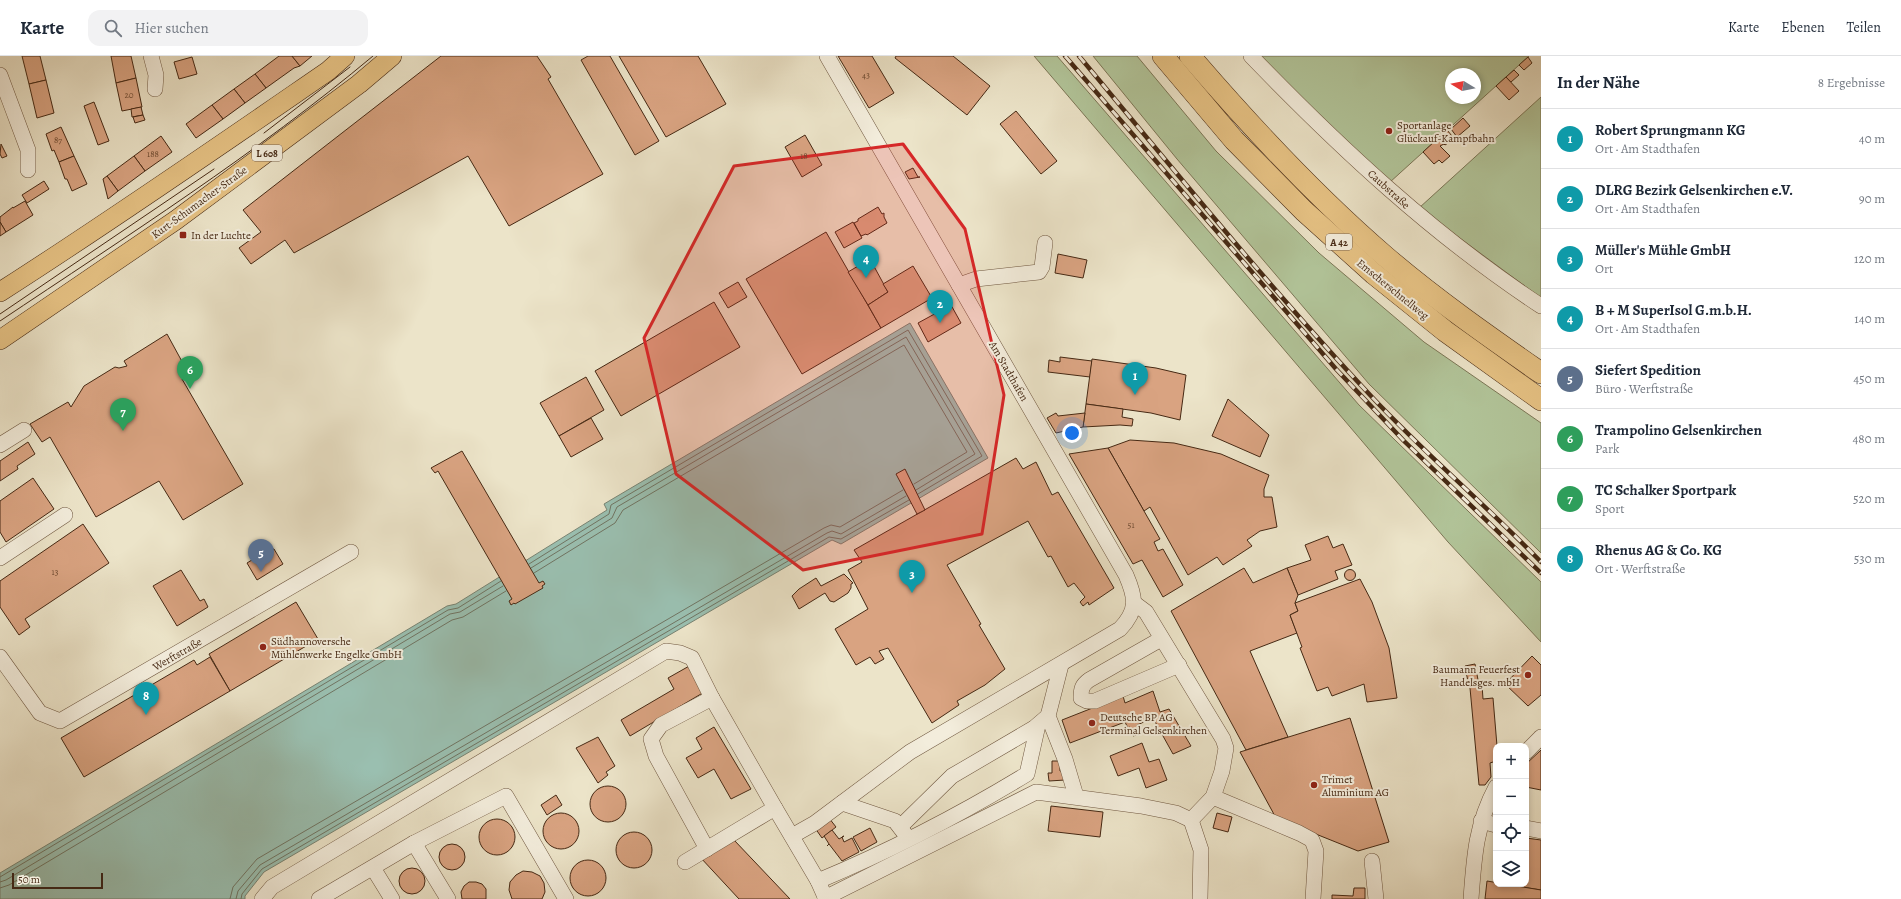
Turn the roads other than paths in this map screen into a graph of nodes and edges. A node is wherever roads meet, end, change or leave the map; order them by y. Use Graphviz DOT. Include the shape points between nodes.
graph roads {
  1 [pos="151,56"];
  2 [pos="344,56"];
  3 [pos="392,56"];
  4 [pos="827,56"];
  5 [pos="1163,56"];
  6 [pos="1190,56"];
  7 [pos="1251,56"];
  8 [pos="0,75"];
  9 [pos="155,89"];
  10 [pos="28,170"];
  11 [pos="1045,243"];
  12 [pos="959,285"];
  13 [pos="0,292"];
  14 [pos="1541,306"];
  15 [pos="0,340"];
  16 [pos="1541,373"];
  17 [pos="1541,400"];
  18 [pos="24,430"];
  19 [pos="0,445"];
  20 [pos="66,515"];
  21 [pos="351,552"];
  22 [pos="0,558"];
  23 [pos="1134,603"];
  24 [pos="1161,638"];
  25 [pos="0,657"];
  26 [pos="1061,664"];
  27 [pos="1178,665"];
  28 [pos="712,698"];
  29 [pos="1043,721"];
  30 [pos="1541,738"];
  31 [pos="1529,749"];
  32 [pos="1493,794"];
  33 [pos="1076,796"];
  34 [pos="1213,797"];
  35 [pos="842,803"];
  36 [pos="775,808"];
  37 [pos="1191,820"];
  38 [pos="1481,821"];
  39 [pos="1493,824"];
  40 [pos="900,827"];
  41 [pos="1529,829"];
  42 [pos="1541,831"];
  43 [pos="792,836"];
  44 [pos="909,840"];
  45 [pos="414,843"];
  46 [pos="707,849"];
  47 [pos="1372,861"];
  48 [pos="685,862"];
  49 [pos="373,868"];
  50 [pos="818,881"];
  51 [pos="826,898"];
  52 [pos="262,899"];
  53 [pos="319,899"];
  54 [pos="392,899"];
  55 [pos="448,899"];
  56 [pos="566,899"];
  57 [pos="1200,899"];
  58 [pos="1313,899"];
  59 [pos="1376,899"];
  60 [pos="1471,899"];
  1 -- 9 [label="street" via="156,75"];
  2 -- 13 [label="main road" via="328,71 187,168"];
  3 -- 15 [label="main road, Kurt-Schumacher-Straße / L 608" via="359,84 176,220"];
  4 -- 12 [label="street, Am Stadthafen"];
  5 -- 17 [label="highway, Emscherschnellweg / A 42" via="1234,140 1304,210 1374,274 1445,331"];
  6 -- 16 [label="highway, Emscherschnellweg / A 42" via="1249,125 1386,257 1454,313"];
  7 -- 14 [label="street, Caubstraße" via="1356,160 1411,209"];
  8 -- 10 [label="street" via="28,150"];
  11 -- 12 [label="street" via="1039,272 976,280"];
  12 -- 23 [label="street, Am Stadthafen" via="1126,575 1133,591"];
  18 -- 19 [label="street"];
  20 -- 22 [label="street"];
  21 -- 25 [label="street, Werftstraße" via="60,721 40,713"];
  23 -- 24 [label="street" via="1146,612"];
  23 -- 26 [label="street" via="1129,619 1120,629"];
  24 -- 27 [label="street"];
  24 -- 27 [label="street" via="1089,680 1081,690 1081,698 1095,701"];
  26 -- 29 [label="street"];
  26 -- 35 [label="street" via="910,752"];
  27 -- 34 [label="street" via="1223,738 1226,748 1222,771"];
  28 -- 36 [label="street"];
  28 -- 46 [label="street" via="661,725 651,739 656,756"];
  28 -- 52 [label="street" via="692,658 666,651 272,887"];
  29 -- 33 [label="street" via="1065,759"];
  29 -- 40 [label="street" via="952,776"];
  29 -- 44 [label="street" via="1026,774 968,810"];
  30 -- 31 [label="street"];
  32 -- 38 [label="street"];
  33 -- 37 [label="street" via="1169,811"];
  33 -- 51 [label="street" via="1036,792"];
  34 -- 37 [label="street"];
  34 -- 58 [label="street" via="1312,840 1316,852"];
  35 -- 40 [label="street" via="894,821"];
  35 -- 43 [label="street"];
  36 -- 43 [label="street"];
  36 -- 46 [label="street"];
  37 -- 57 [label="street" via="1201,850"];
  38 -- 39 [label="street"];
  38 -- 60 [label="street" via="1474,854"];
  40 -- 44 [label="street"];
  41 -- 42 [label="street"];
  43 -- 50 [label="street"];
  44 -- 50 [label="street"];
  45 -- 49 [label="street"];
  45 -- 55 [label="street"];
  45 -- 56 [label="street" via="506,796"];
  46 -- 48 [label="street"];
  47 -- 59 [label="street"];
  49 -- 53 [label="street"];
  49 -- 54 [label="street"];
  50 -- 51 [label="street"];
}
